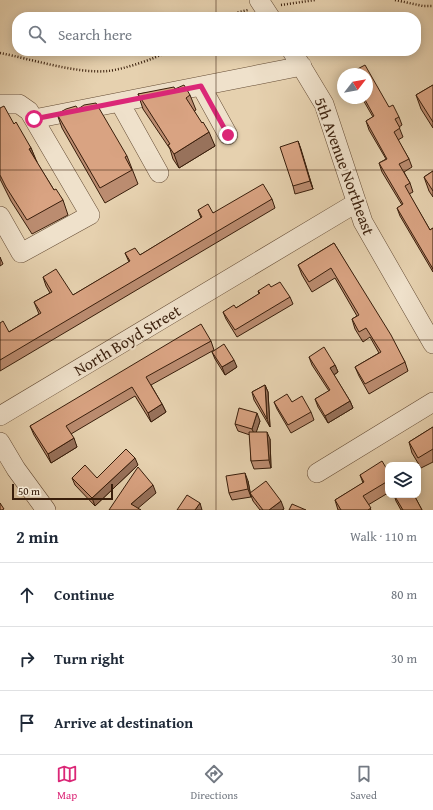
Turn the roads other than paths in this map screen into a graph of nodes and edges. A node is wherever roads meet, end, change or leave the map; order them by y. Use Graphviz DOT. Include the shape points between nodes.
graph roads {
  1 [pos="259,0"];
  2 [pos="267,12"];
  3 [pos="297,59"];
  4 [pos="201,86"];
  5 [pos="120,103"];
  6 [pos="0,104"];
  7 [pos="34,119"];
  8 [pos="228,135"];
  9 [pos="159,173"];
  10 [pos="356,202"];
  11 [pos="0,216"];
  12 [pos="433,344"];
  13 [pos="433,402"];
  14 [pos="0,416"];
  15 [pos="0,442"];
  16 [pos="317,473"];
  17 [pos="46,510"];
  1 -- 2 [label="street"];
  3 -- 4 [label="street"];
  3 -- 10 [label="street, 5th Avenue Northeast" via="324,104"];
  4 -- 5 [label="street"];
  4 -- 8 [label="street"];
  5 -- 7 [label="street"];
  5 -- 9 [label="street"];
  6 -- 7 [label="street" via="19,104 29,111"];
  7 -- 11 [label="street" via="90,214 21,253"];
  10 -- 12 [label="street, 5th Avenue Northeast" via="371,238"];
  10 -- 14 [label="street, North Boyd Street"];
  13 -- 16 [label="street"];
  15 -- 17 [label="street" via="16,470"];
}
